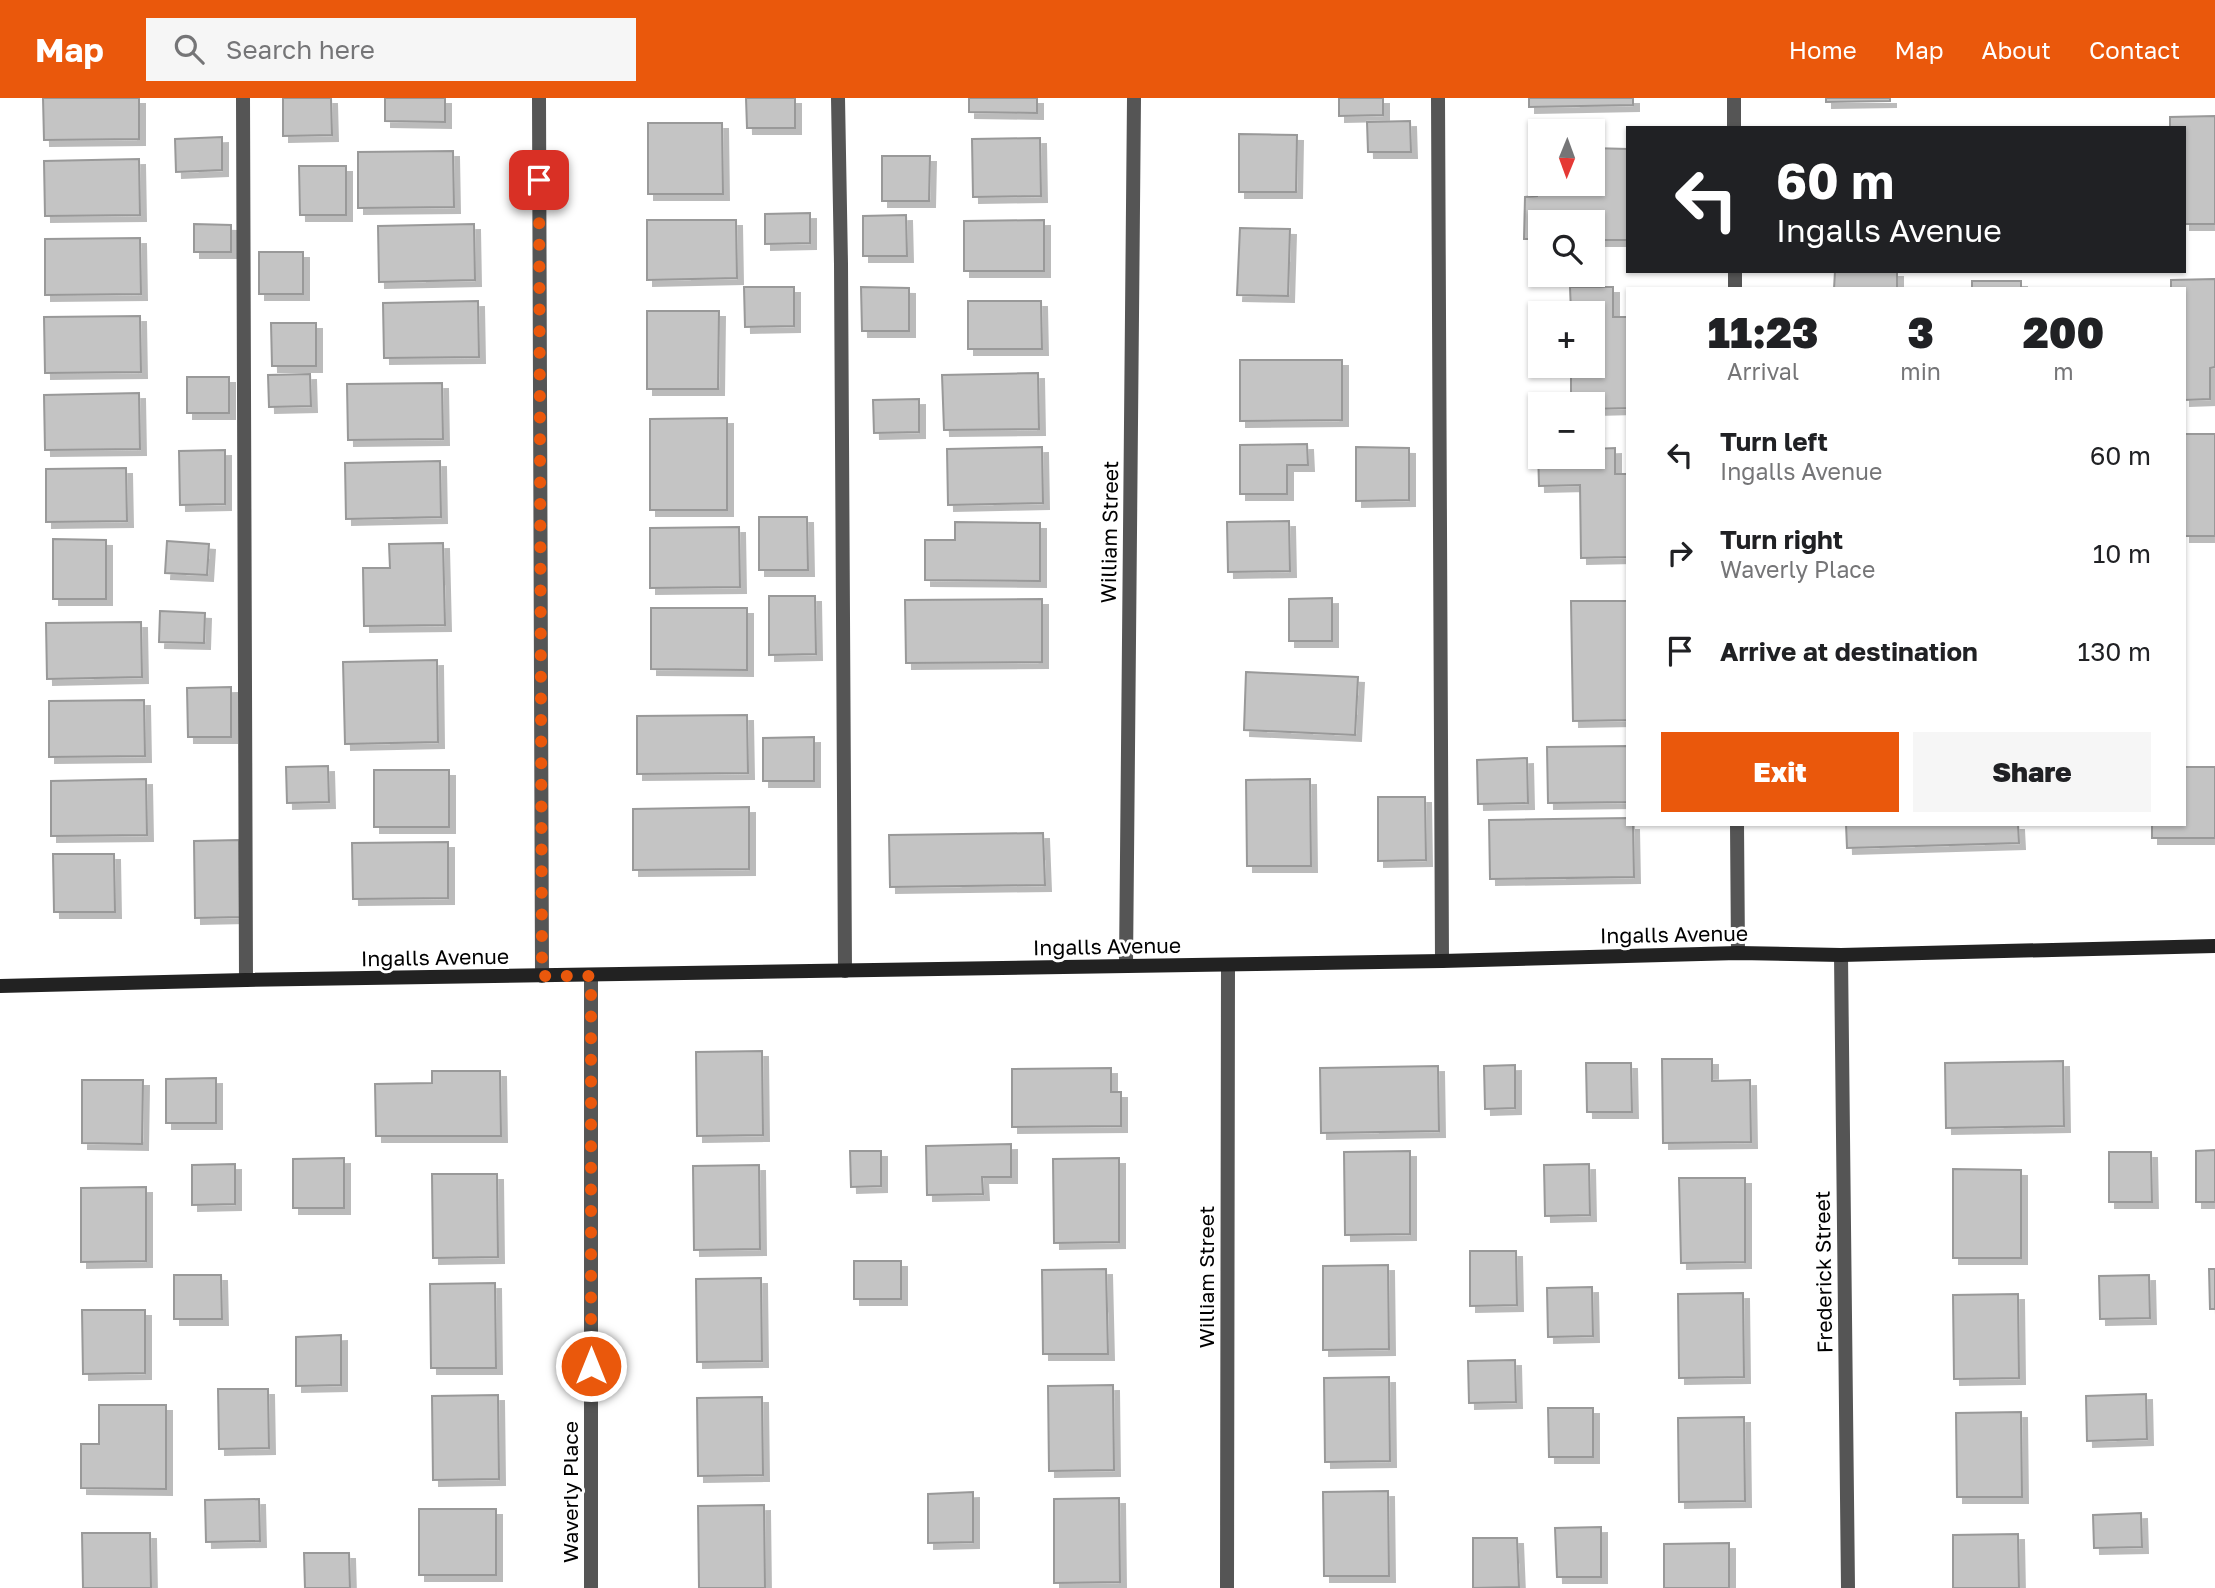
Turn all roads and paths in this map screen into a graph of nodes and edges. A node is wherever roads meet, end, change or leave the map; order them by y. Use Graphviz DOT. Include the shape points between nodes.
graph roads {
  1 [pos="243,98"];
  2 [pos="538,98"];
  3 [pos="838,98"];
  4 [pos="1134,98"];
  5 [pos="1438,98"];
  6 [pos="1734,98"];
  7 [pos="1734,126"];
  8 [pos="1737,826"];
  9 [pos="2215,946"];
  10 [pos="1738,953"];
  11 [pos="1841,955"];
  12 [pos="1442,961"];
  13 [pos="1228,965"];
  14 [pos="1126,966"];
  15 [pos="845,971"];
  16 [pos="542,976"];
  17 [pos="591,976"];
  18 [pos="246,980"];
  19 [pos="0,986"];
  20 [pos="591,1588"];
  21 [pos="1227,1588"];
  22 [pos="1848,1588"];
  1 -- 18 [label="street"];
  2 -- 16 [label="street"];
  3 -- 15 [label="street"];
  4 -- 14 [label="street, William Street"];
  5 -- 12 [label="street"];
  6 -- 7 [label="street"];
  8 -- 10 [label="street"];
  9 -- 11 [label="street, Ingalls Avenue"];
  10 -- 11 [label="street, Ingalls Avenue"];
  10 -- 12 [label="street, Ingalls Avenue"];
  11 -- 22 [label="street, Frederick Street"];
  12 -- 13 [label="street, Ingalls Avenue"];
  13 -- 14 [label="street, Ingalls Avenue"];
  13 -- 21 [label="street, William Street"];
  14 -- 15 [label="street, Ingalls Avenue"];
  15 -- 17 [label="street, Ingalls Avenue"];
  16 -- 17 [label="street, Ingalls Avenue"];
  16 -- 18 [label="street, Ingalls Avenue"];
  17 -- 20 [label="street, Waverly Place"];
  18 -- 19 [label="street, Ingalls Avenue"];
}
